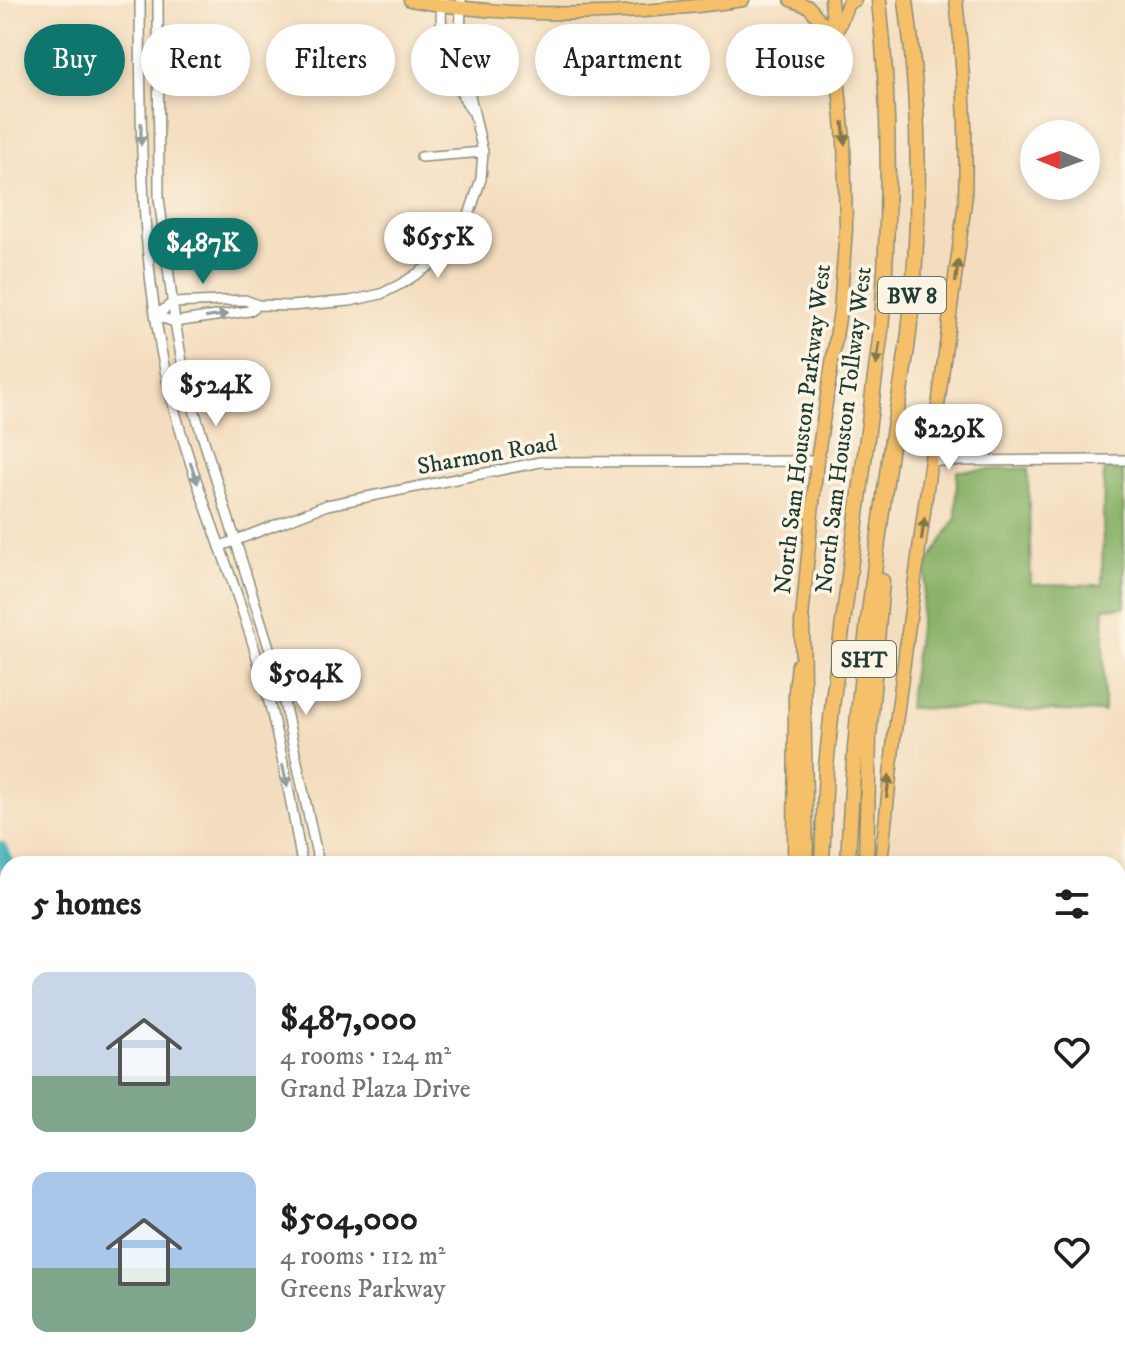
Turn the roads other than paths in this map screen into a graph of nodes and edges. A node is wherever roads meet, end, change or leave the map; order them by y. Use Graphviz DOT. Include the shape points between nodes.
graph roads {
  1 [pos="140,0"];
  2 [pos="158,0"];
  3 [pos="410,0"];
  4 [pos="743,0"];
  5 [pos="791,0"];
  6 [pos="831,0"];
  7 [pos="855,0"];
  8 [pos="879,0"];
  9 [pos="906,0"];
  10 [pos="948,0"];
  11 [pos="442,2"];
  12 [pos="460,3"];
  13 [pos="693,3"];
  14 [pos="959,4"];
  15 [pos="605,6"];
  16 [pos="158,24"];
  17 [pos="823,24"];
  18 [pos="834,24"];
  19 [pos="839,24"];
  20 [pos="141,86"];
  21 [pos="141,96"];
  22 [pos="157,96"];
  23 [pos="840,96"];
  24 [pos="474,114"];
  25 [pos="483,152"];
  26 [pos="421,157"];
  27 [pos="172,303"];
  28 [pos="258,305"];
  29 [pos="156,316"];
  30 [pos="175,322"];
  31 [pos="196,420"];
  32 [pos="179,426"];
  33 [pos="890,454"];
  34 [pos="1125,460"];
  35 [pos="817,461"];
  36 [pos="932,461"];
  37 [pos="236,539"];
  38 [pos="221,546"];
  39 [pos="802,621"];
  40 [pos="300,856"];
  41 [pos="317,856"];
  42 [pos="794,856"];
  43 [pos="806,856"];
  44 [pos="822,856"];
  45 [pos="848,856"];
  46 [pos="866,856"];
  47 [pos="882,856"];
  1 -- 20 [label="street"];
  2 -- 16 [label="street"];
  3 -- 11 [label="main road"];
  4 -- 13 [label="main road"];
  5 -- 17 [label="main road" via="809,7"];
  6 -- 18 [label="main road, North Sam Houston Parkway West / BW 8"];
  7 -- 19 [label="main road" via="848,3"];
  8 -- 44 [label="highway, North Sam Houston Tollway West / SHT, one-way" via="888,136 881,331 831,713"];
  9 -- 33 [label="highway, BW 8" via="916,134 913,279"];
  10 -- 14 [label="main road"];
  11 -- 12 [label="main road"];
  11 -- 24 [label="street" via="445,59"];
  12 -- 15 [label="main road" via="527,12"];
  12 -- 24 [label="street" via="460,52"];
  13 -- 15 [label="main road"];
  36 -- 14 [label="main road, one-way" via="965,202 967,126"];
  21 -- 29 [label="street, one-way" via="144,227"];
  22 -- 27 [label="street" via="159,198"];
  23 -- 35 [label="main road, North Sam Houston Parkway West / BW 8, one-way" via="846,228 840,311"];
  24 -- 25 [label="street"];
  25 -- 26 [label="street"];
  25 -- 28 [label="street" via="481,179 467,221 429,266 381,294 350,301"];
  27 -- 28 [label="street" via="245,300"];
  27 -- 29 [label="street"];
  27 -- 30 [label="street"];
  30 -- 28 [label="street, one-way" via="249,311"];
  29 -- 30 [label="street"];
  29 -- 32 [label="street"];
  30 -- 31 [label="street"];
  31 -- 32 [label="street"];
  31 -- 37 [label="street"];
  32 -- 38 [label="street, one-way"];
  33 -- 45 [label="highway, North Sam Houston Tollway West / SHT" via="856,724"];
  33 -- 46 [label="highway, BW 8" via="869,737"];
  34 -- 36 [label="street"];
  35 -- 37 [label="street, Sharmon Road" via="554,460 327,505"];
  35 -- 39 [label="main road, North Sam Houston Parkway West / BW 8"];
  47 -- 36 [label="main road, one-way"];
  37 -- 38 [label="street, Sharmon Road"];
  37 -- 41 [label="street" via="279,679"];
  38 -- 40 [label="street, one-way" via="263,683"];
  39 -- 42 [label="main road, North Sam Houston Parkway West / BW 8" via="795,691"];
  39 -- 43 [label="highway"];
}
